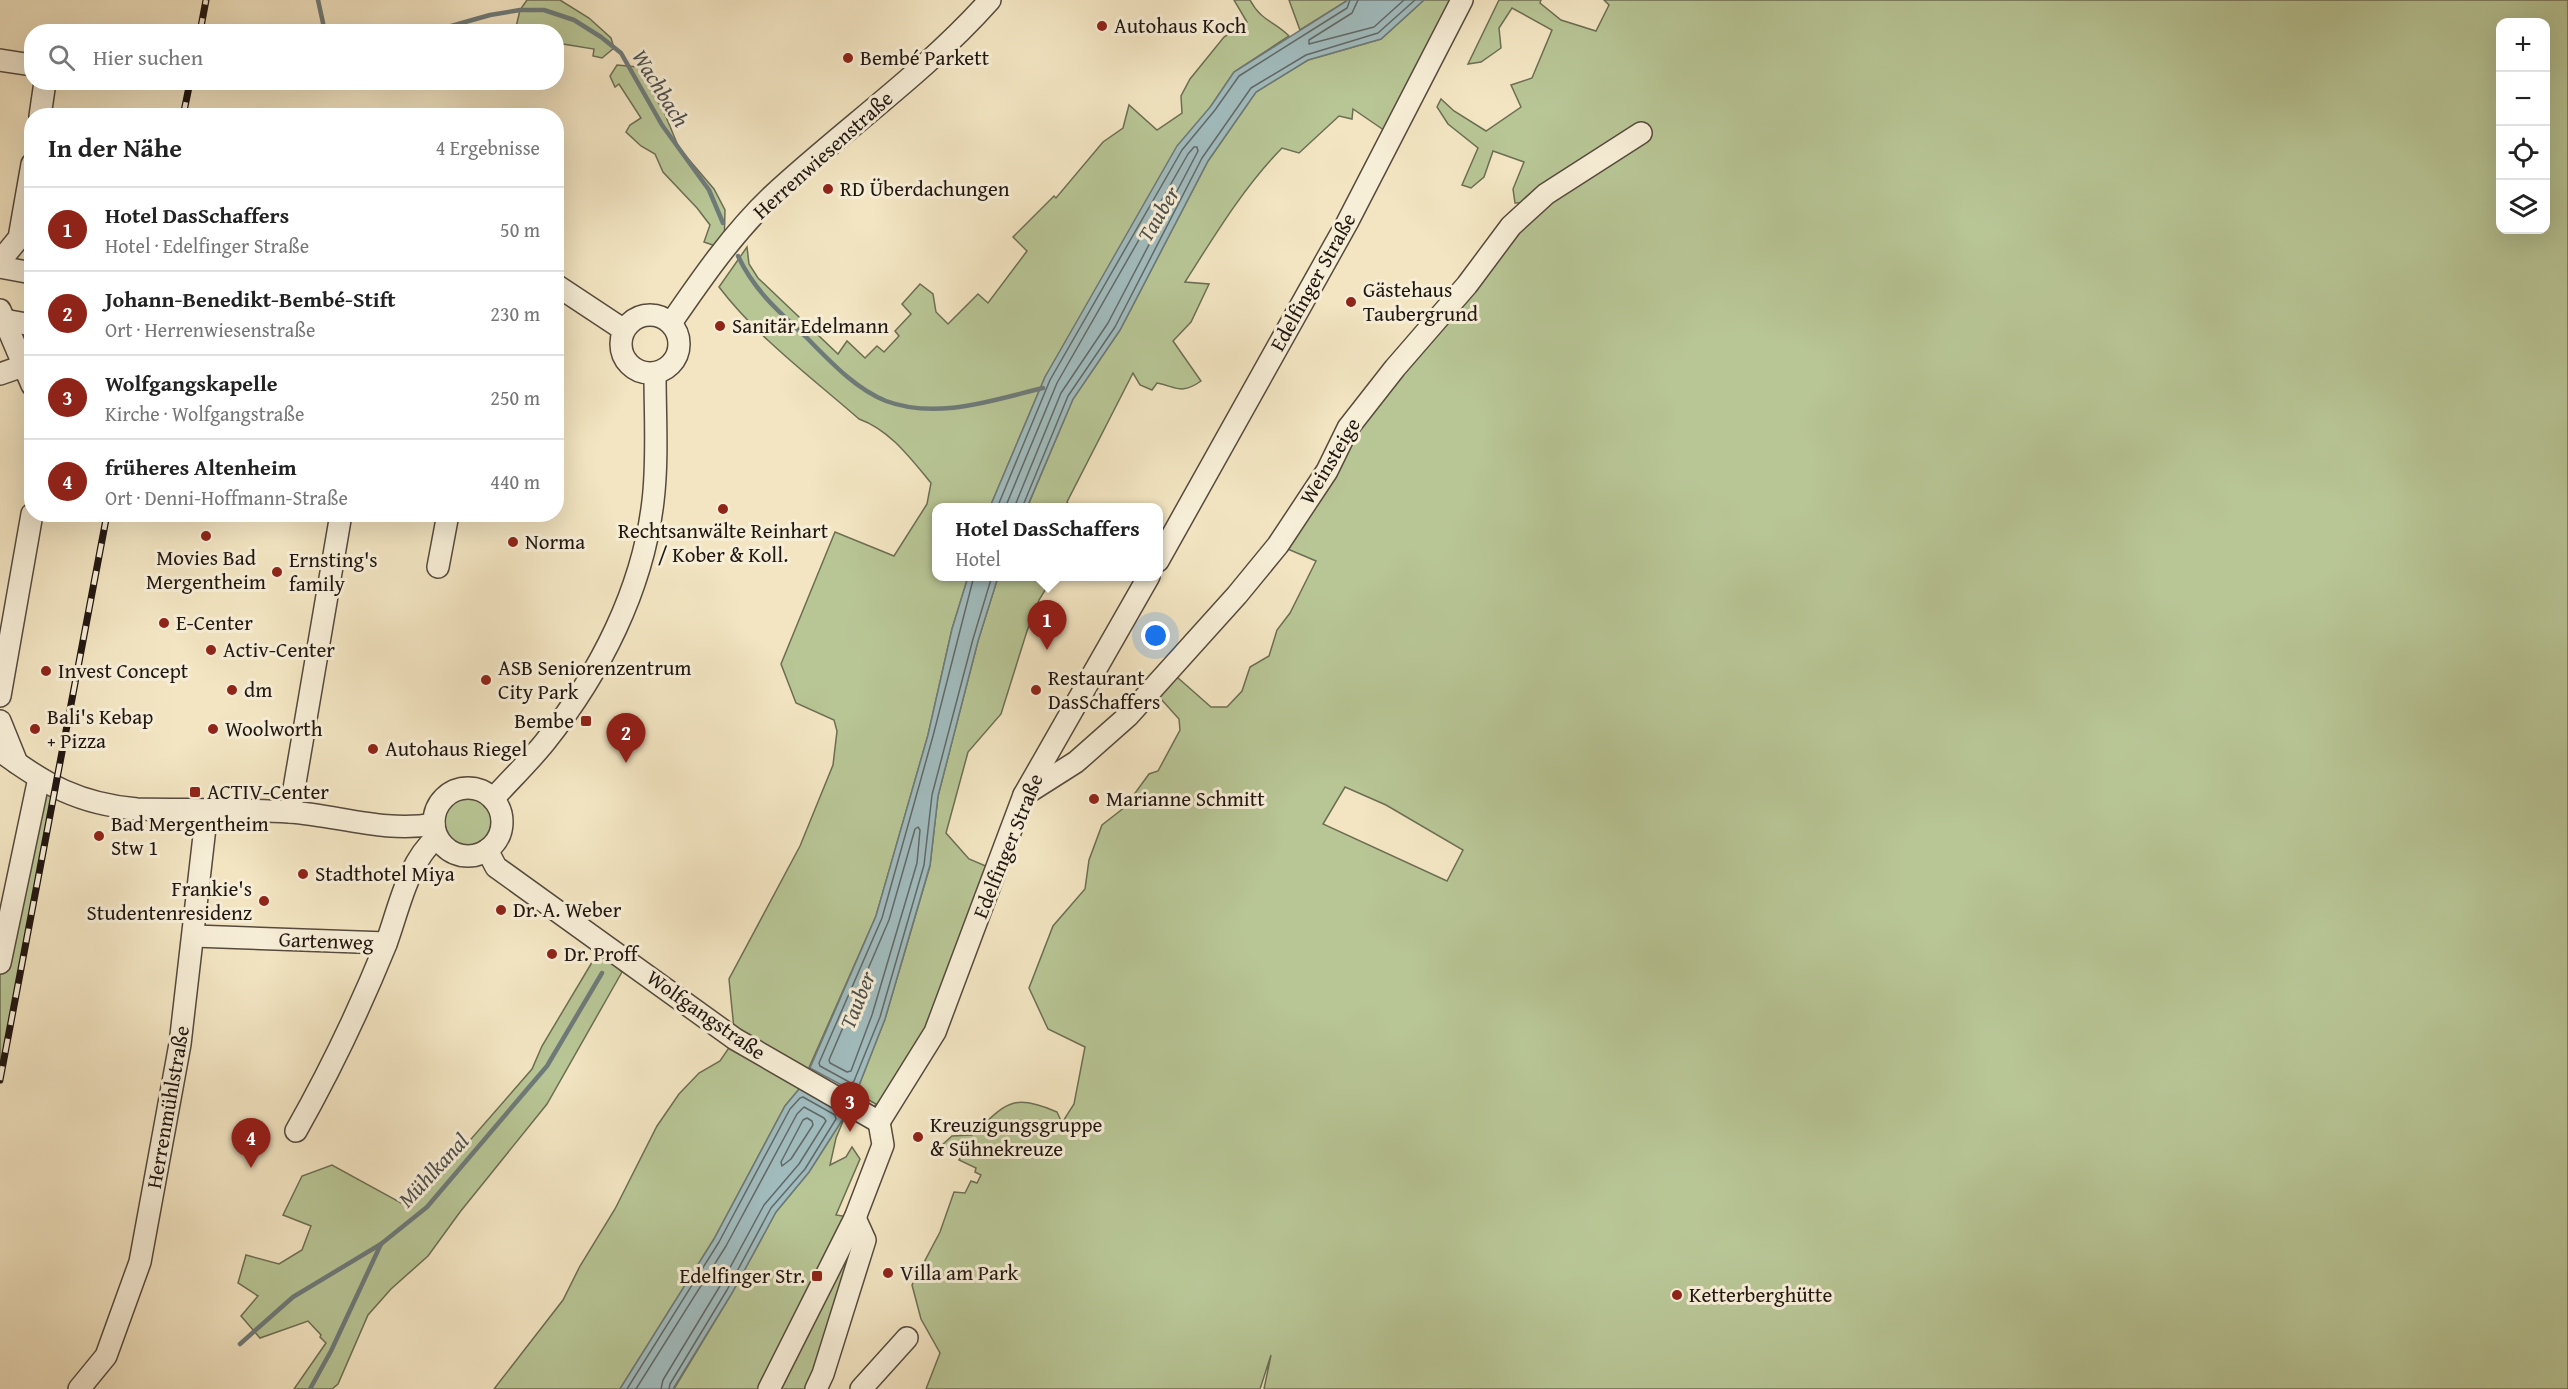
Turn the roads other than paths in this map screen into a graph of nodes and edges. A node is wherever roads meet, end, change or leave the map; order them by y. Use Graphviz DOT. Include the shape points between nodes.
graph roads {
  1 [pos="990,0"];
  2 [pos="1462,0"];
  3 [pos="0,60"];
  4 [pos="24,64"];
  5 [pos="44,90"];
  6 [pos="41,108"];
  7 [pos="1641,133"];
  8 [pos="24,210"];
  9 [pos="0,261"];
  10 [pos="0,267"];
  11 [pos="24,272"];
  12 [pos="564,290"];
  13 [pos="2,315"];
  14 [pos="24,322"];
  15 [pos="671,323"];
  16 [pos="624,330"];
  17 [pos="24,369"];
  18 [pos="0,374"];
  19 [pos="655,374"];
  20 [pos="24,376"];
  21 [pos="31,522"];
  22 [pos="340,522"];
  23 [pos="446,522"];
  24 [pos="1163,552"];
  25 [pos="438,567"];
  26 [pos="1146,581"];
  27 [pos="0,696"];
  28 [pos="0,721"];
  29 [pos="0,751"];
  30 [pos="17,763"];
  31 [pos="39,778"];
  32 [pos="1024,795"];
  33 [pos="493,799"];
  34 [pos="207,810"];
  35 [pos="290,812"];
  36 [pos="435,830"];
  37 [pos="488,850"];
  38 [pos="194,936"];
  39 [pos="386,943"];
  40 [pos="0,963"];
  41 [pos="873,1119"];
  42 [pos="296,1131"];
  43 [pos="855,1218"];
  44 [pos="907,1338"];
  45 [pos="79,1389"];
  46 [pos="769,1389"];
  47 [pos="816,1389"];
  48 [pos="861,1389"];
  1 -- 15 [label="street, Herrenwiesenstraße" via="908,80 773,196 717,256"];
  2 -- 24 [label="street, Edelfinger Straße" via="1347,223"];
  3 -- 4 [label="street"];
  5 -- 6 [label="street"];
  7 -- 32 [label="street, Weinsteige" via="1546,194 1511,226 1348,428 1327,471 1278,544 1237,595 1128,716 1076,762"];
  8 -- 9 [label="street" via="19,238"];
  10 -- 11 [label="street"];
  12 -- 16 [label="street"];
  13 -- 14 [label="street"];
  13 -- 17 [label="street"];
  15 -- 16 [label="street" via="649,315 632,321"];
  15 -- 19 [label="street" via="678,345 676,355 664,370"];
  16 -- 19 [label="street" via="622,352 627,363 635,371"];
  18 -- 20 [label="street"];
  19 -- 33 [label="street" via="654,499 646,544 626,607 590,677 545,743"];
  21 -- 27 [label="street"];
  22 -- 35 [label="street"];
  23 -- 25 [label="street"];
  26 -- 32 [label="street, Edelfinger Straße"];
  28 -- 30 [label="street"];
  29 -- 30 [label="street"];
  30 -- 31 [label="street"];
  31 -- 34 [label="street" via="74,797 104,804 137,809"];
  31 -- 40 [label="street"];
  32 -- 41 [label="street, Edelfinger Straße" via="935,1032"];
  33 -- 36 [label="street" via="472,789 450,794 436,812"];
  33 -- 37 [label="street" via="502,824 499,837"];
  34 -- 35 [label="street"];
  34 -- 38 [label="street, Herrenmühlstraße"];
  35 -- 36 [label="street"];
  36 -- 37 [label="street" via="447,849 464,856"];
  36 -- 39 [label="street" via="403,892"];
  37 -- 41 [label="street, Wolfgangstraße" via="496,867 735,1039"];
  38 -- 39 [label="street, Gartenweg"];
  38 -- 45 [label="street, Herrenmühlstraße" via="180,1044 140,1262 106,1356"];
  39 -- 42 [label="street" via="333,1065"];
  41 -- 43 [label="street" via="883,1145"];
  43 -- 46 [label="street"];
  43 -- 47 [label="street" via="864,1240"];
  44 -- 48 [label="street"];
}
